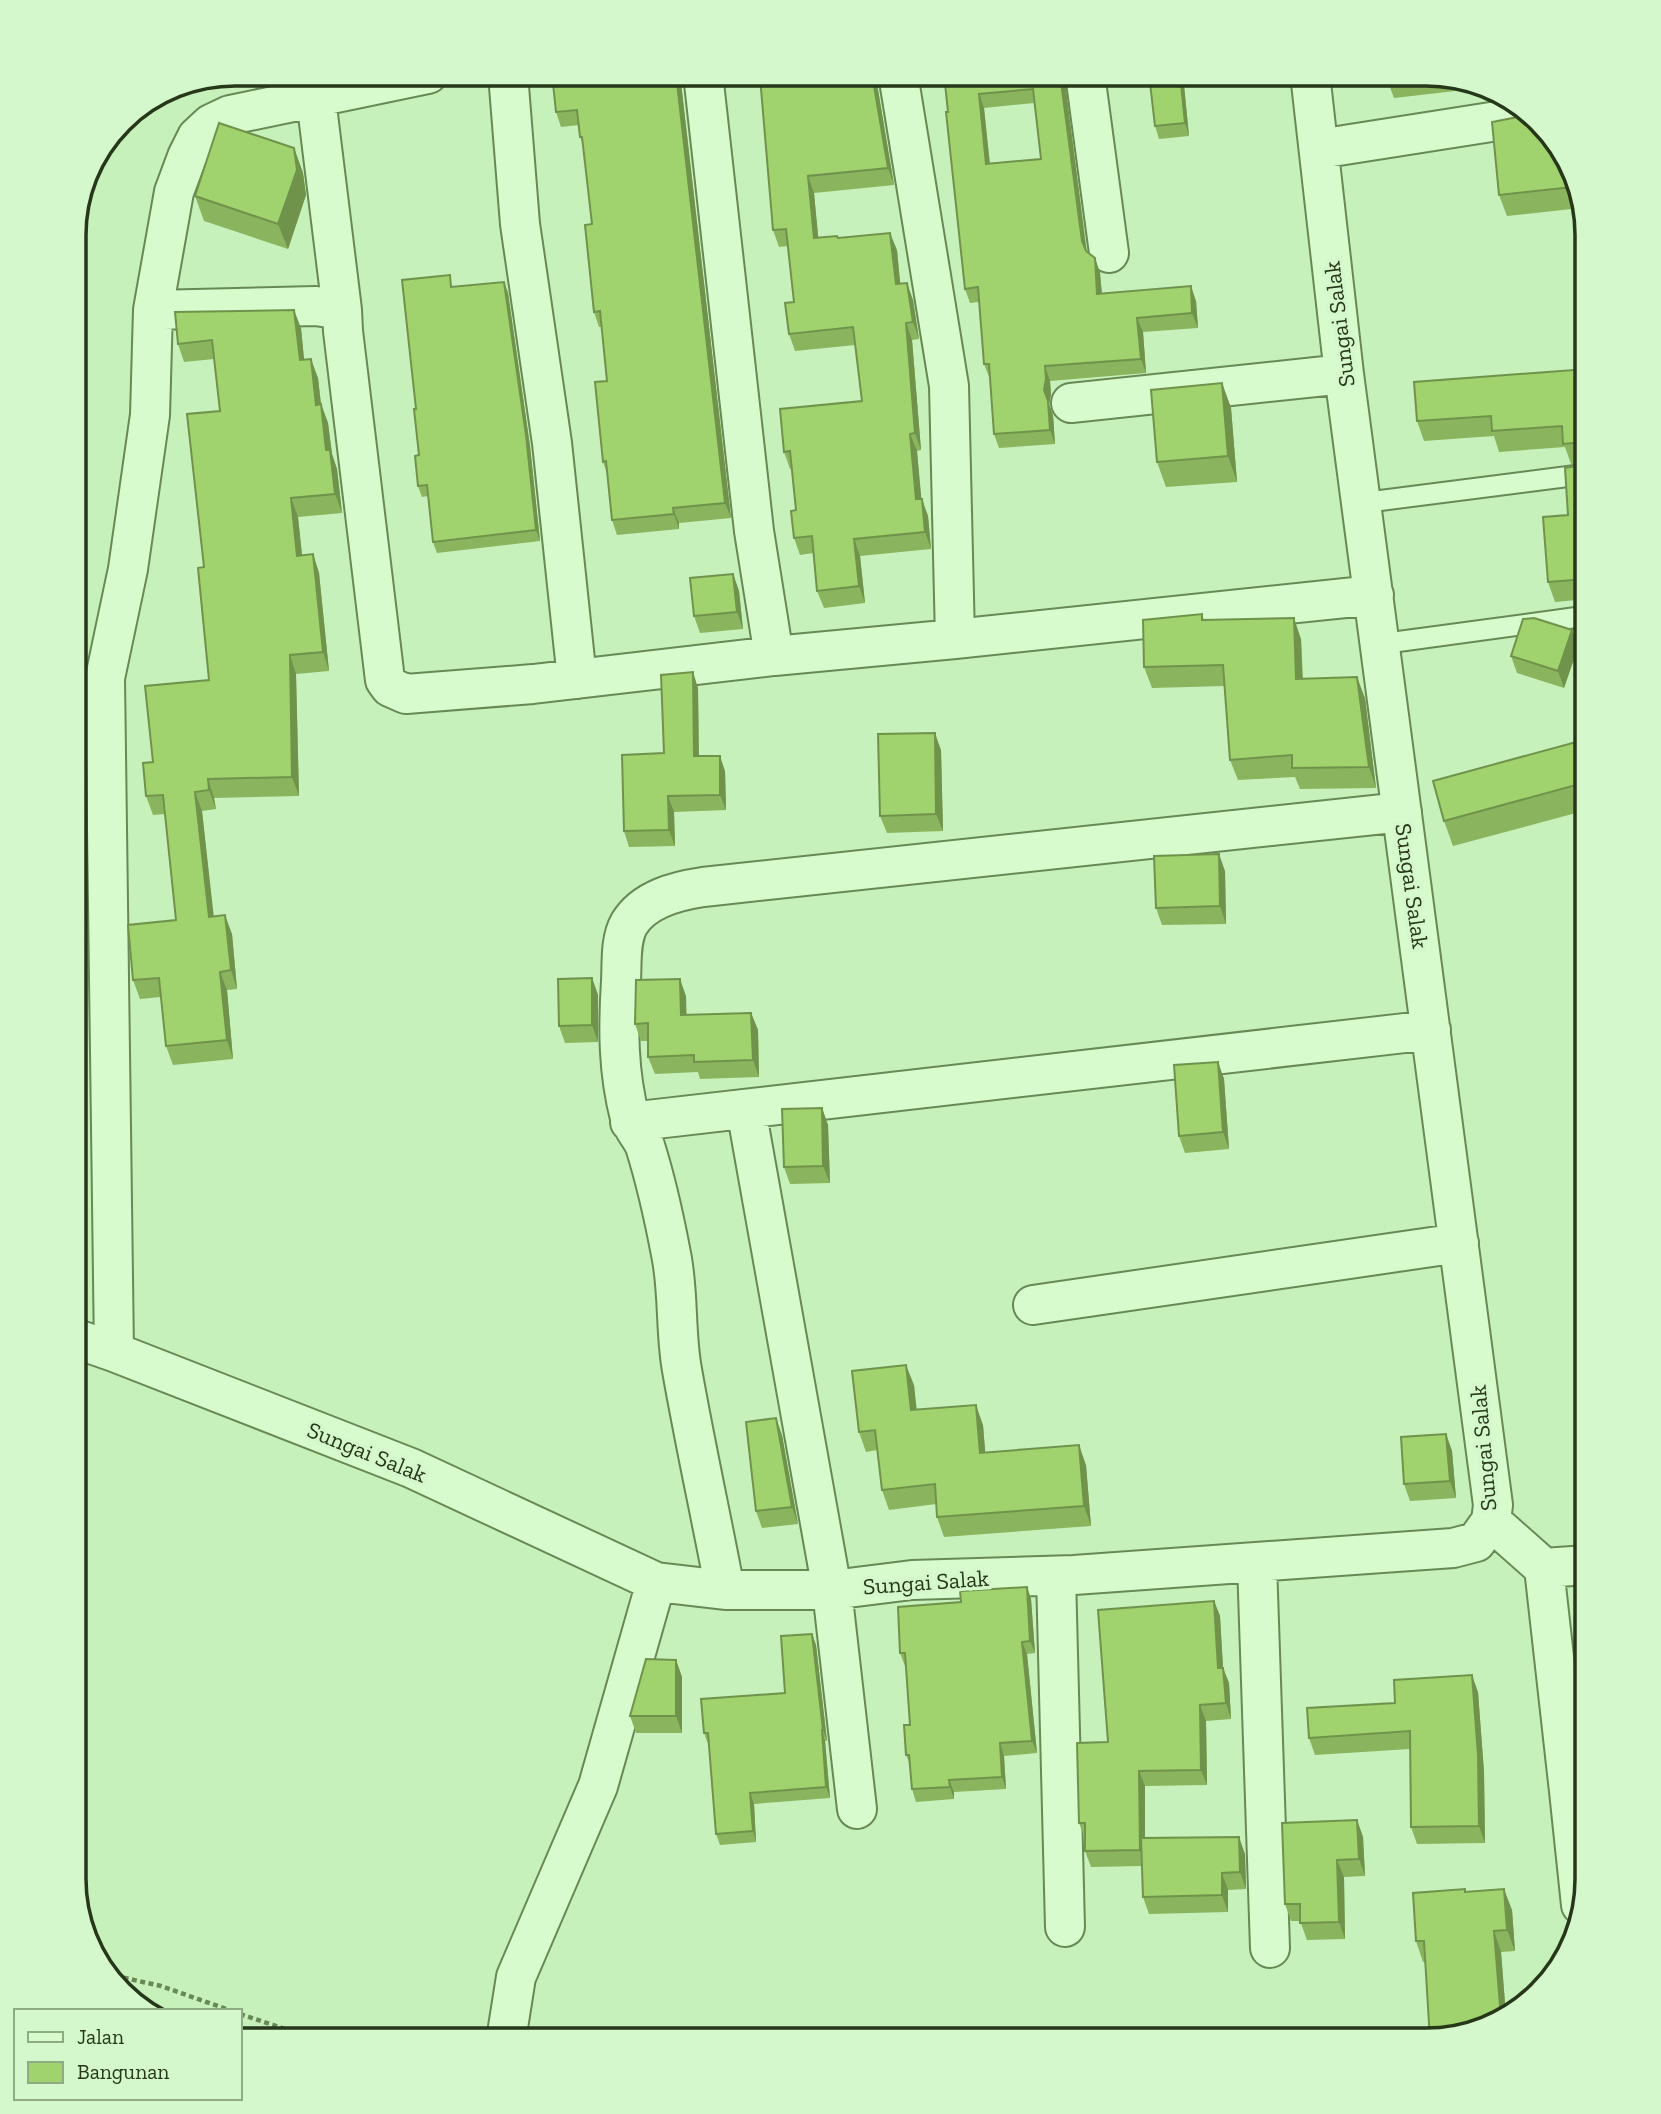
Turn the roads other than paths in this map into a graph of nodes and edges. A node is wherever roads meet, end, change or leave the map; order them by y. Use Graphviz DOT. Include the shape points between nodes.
graph roads {
  1 [pos="312,86"];
  2 [pos="315,86"];
  3 [pos="509,86"];
  4 [pos="704,86"];
  5 [pos="900,86"];
  6 [pos="1087,86"];
  7 [pos="1311,86"];
  8 [pos="1518,118"];
  9 [pos="1319,149"];
  10 [pos="1109,253"];
  11 [pos="153,310"];
  12 [pos="342,310"];
  13 [pos="1344,374"];
  14 [pos="1071,403"];
  15 [pos="1575,476"];
  16 [pos="1362,503"];
  17 [pos="1374,595"];
  18 [pos="1575,618"];
  19 [pos="955,639"];
  20 [pos="1380,645"];
  21 [pos="774,656"];
  22 [pos="577,679"];
  23 [pos="1402,812"];
  24 [pos="1431,1030"];
  25 [pos="746,1109"];
  26 [pos="630,1122"];
  27 [pos="1459,1243"];
  28 [pos="1033,1305"];
  29 [pos="86,1343"];
  30 [pos="114,1352"];
  31 [pos="1491,1521"];
  32 [pos="1257,1563"];
  33 [pos="1575,1566"];
  34 [pos="1544,1568"];
  35 [pos="1056,1576"];
  36 [pos="656,1583"];
  37 [pos="725,1590"];
  38 [pos="832,1590"];
  39 [pos="1575,1770"];
  40 [pos="857,1809"];
  41 [pos="1065,1927"];
  42 [pos="1270,1948"];
  43 [pos="508,2028"];
  1 -- 11 [label="street" via="230,114 197,137 174,192"];
  2 -- 12 [label="street"];
  3 -- 22 [label="street" via="520,224 552,443"];
  4 -- 21 [label="street" via="754,531"];
  5 -- 19 [label="street" via="948,386"];
  6 -- 10 [label="street"];
  7 -- 9 [label="street, Sungai Salak"];
  8 -- 9 [label="street"];
  9 -- 13 [label="street, Sungai Salak"];
  11 -- 12 [label="street" via="316,306"];
  11 -- 30 [label="street" via="150,415 128,569 105,678"];
  12 -- 22 [label="street" via="385,680 406,694"];
  13 -- 14 [label="street"];
  13 -- 16 [label="street, Sungai Salak"];
  15 -- 16 [label="lane"];
  16 -- 17 [label="street, Sungai Salak"];
  17 -- 19 [label="street"];
  17 -- 20 [label="street, Sungai Salak"];
  18 -- 20 [label="lane"];
  19 -- 21 [label="street"];
  20 -- 23 [label="street, Sungai Salak"];
  21 -- 22 [label="street"];
  23 -- 24 [label="street, Sungai Salak"];
  23 -- 26 [label="street" via="703,887 660,898 635,916 623,942 619,1062"];
  24 -- 25 [label="street"];
  24 -- 27 [label="street, Sungai Salak"];
  25 -- 26 [label="street"];
  25 -- 38 [label="street"];
  26 -- 37 [label="street" via="642,1139 656,1181 672,1258 682,1368"];
  27 -- 28 [label="street"];
  27 -- 31 [label="street, Sungai Salak" via="1493,1505"];
  29 -- 30 [label="street, Sungai Salak"];
  30 -- 36 [label="street, Sungai Salak" via="411,1468"];
  31 -- 32 [label="street, Sungai Salak" via="1476,1542 1453,1548"];
  31 -- 34 [label="street"];
  32 -- 35 [label="street, Sungai Salak"];
  32 -- 42 [label="street"];
  33 -- 34 [label="street"];
  34 -- 39 [label="street"];
  35 -- 38 [label="street, Sungai Salak" via="912,1580"];
  35 -- 41 [label="street"];
  36 -- 37 [label="street, Sungai Salak"];
  36 -- 43 [label="street" via="598,1786 516,1977"];
  37 -- 38 [label="street, Sungai Salak"];
  38 -- 40 [label="street"];
}
